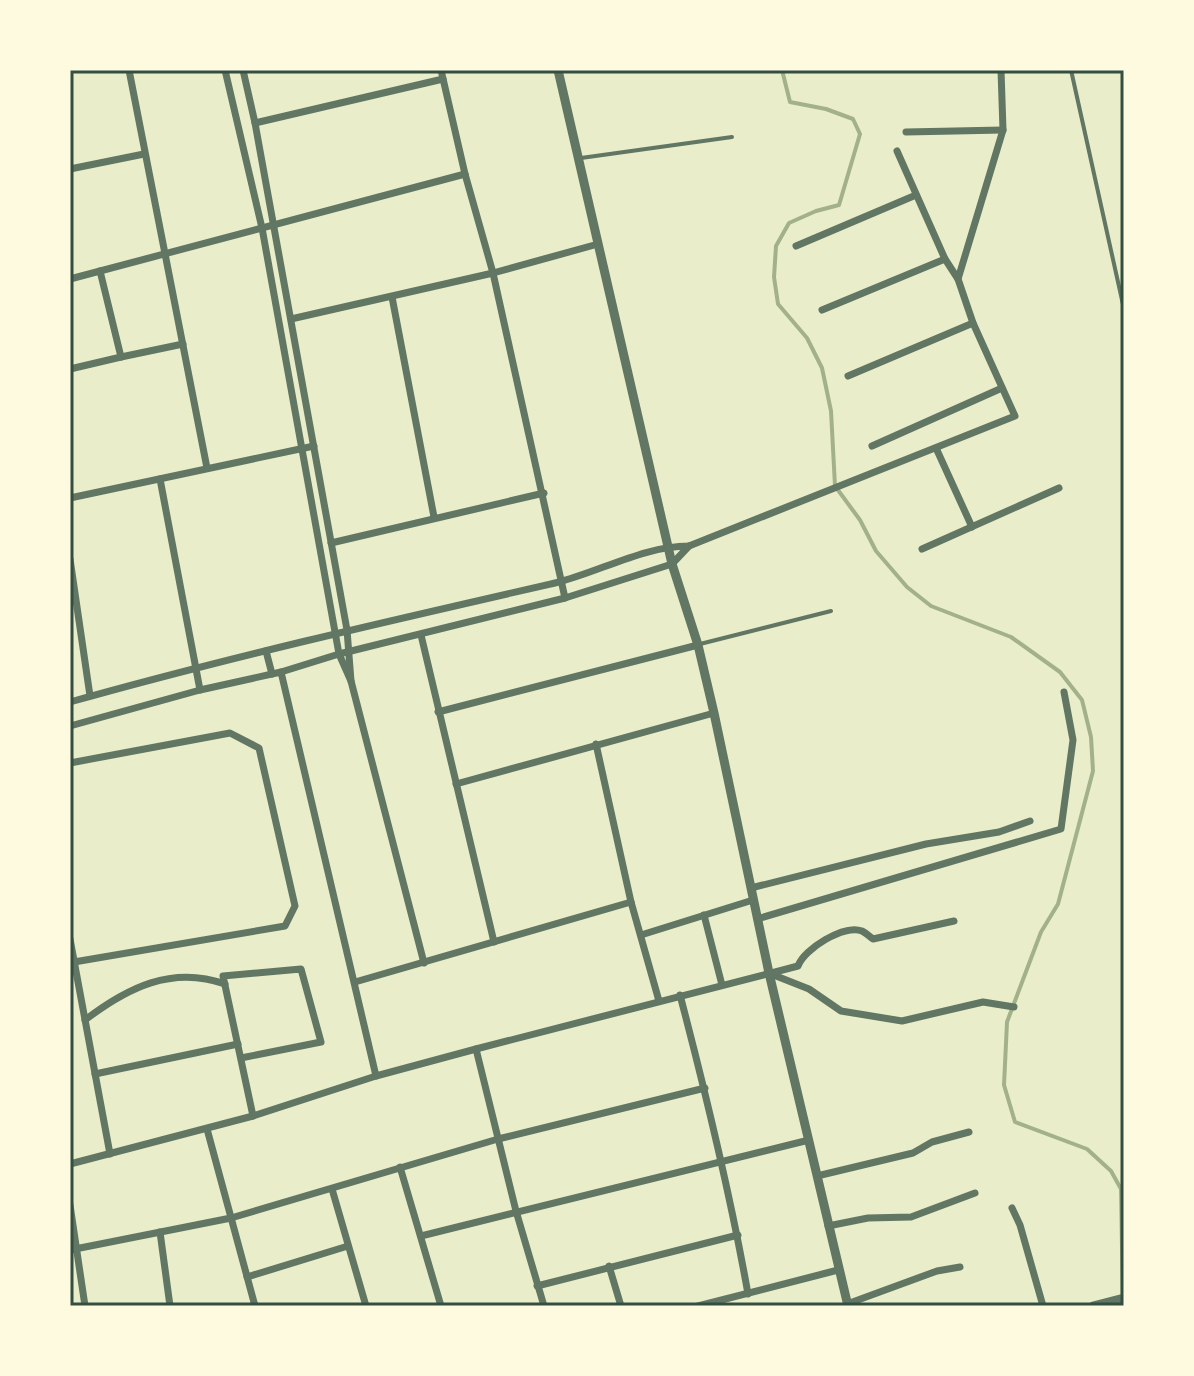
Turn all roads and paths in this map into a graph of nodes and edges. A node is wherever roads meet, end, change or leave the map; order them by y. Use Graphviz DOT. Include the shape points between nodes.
graph roads {
  1 [pos="129,70"];
  2 [pos="225,70"];
  3 [pos="243,70"];
  4 [pos="558,70"];
  5 [pos="1001,70"];
  6 [pos="1071,70"];
  7 [pos="442,74"];
  8 [pos="255,123"];
  9 [pos="1003,130"];
  10 [pos="906,132"];
  11 [pos="732,137"];
  12 [pos="897,151"];
  13 [pos="144,154"];
  14 [pos="578,158"];
  15 [pos="70,169"];
  16 [pos="465,174"];
  17 [pos="916,195"];
  18 [pos="273,224"];
  19 [pos="262,228"];
  20 [pos="598,244"];
  21 [pos="796,246"];
  22 [pos="165,254"];
  23 [pos="945,259"];
  24 [pos="100,271"];
  25 [pos="493,273"];
  26 [pos="70,279"];
  27 [pos="958,279"];
  28 [pos="392,297"];
  29 [pos="1124,309"];
  30 [pos="822,310"];
  31 [pos="291,319"];
  32 [pos="973,323"];
  33 [pos="183,344"];
  34 [pos="121,357"];
  35 [pos="70,369"];
  36 [pos="848,376"];
  37 [pos="1002,388"];
  38 [pos="314,446"];
  39 [pos="872,446"];
  40 [pos="303,448"];
  41 [pos="936,448"];
  42 [pos="207,468"];
  43 [pos="160,479"];
  44 [pos="1059,488"];
  45 [pos="544,493"];
  46 [pos="70,498"];
  47 [pos="434,517"];
  48 [pos="972,527"];
  49 [pos="331,543"];
  50 [pos="668,546"];
  51 [pos="689,546"];
  52 [pos="922,549"];
  53 [pos="70,559"];
  54 [pos="672,564"];
  55 [pos="563,581"];
  56 [pos="565,598"];
  57 [pos="831,611"];
  58 [pos="347,630"];
  59 [pos="336,633"];
  60 [pos="421,635"];
  61 [pos="698,645"];
  62 [pos="266,651"];
  63 [pos="350,651"];
  64 [pos="339,654"];
  65 [pos="194,669"];
  66 [pos="276,673"];
  67 [pos="351,681"];
  68 [pos="200,690"];
  69 [pos="1064,692"];
  70 [pos="90,696"];
  71 [pos="70,702"];
  72 [pos="438,712"];
  73 [pos="714,713"];
  74 [pos="70,726"];
  75 [pos="596,744"];
  76 [pos="70,763"];
  77 [pos="456,784"];
  78 [pos="1030,821"];
  79 [pos="751,888"];
  80 [pos="753,900"];
  81 [pos="631,902"];
  82 [pos="704,915"];
  83 [pos="757,919"];
  84 [pos="954,921"];
  85 [pos="641,935"];
  86 [pos="70,939"];
  87 [pos="494,942"];
  88 [pos="74,962"];
  89 [pos="424,963"];
  90 [pos="769,973"];
  91 [pos="355,982"];
  92 [pos="225,984"];
  93 [pos="722,985"];
  94 [pos="680,995"];
  95 [pos="659,1001"];
  96 [pos="1014,1007"];
  97 [pos="85,1020"];
  98 [pos="238,1044"];
  99 [pos="476,1049"];
  100 [pos="241,1058"];
  101 [pos="95,1074"];
  102 [pos="376,1076"];
  103 [pos="705,1088"];
  104 [pos="253,1116"];
  105 [pos="207,1129"];
  106 [pos="969,1132"];
  107 [pos="498,1139"];
  108 [pos="809,1140"];
  109 [pos="110,1154"];
  110 [pos="720,1161"];
  111 [pos="70,1164"];
  112 [pos="400,1167"];
  113 [pos="817,1176"];
  114 [pos="332,1189"];
  115 [pos="975,1193"];
  116 [pos="70,1205"];
  117 [pos="1012,1208"];
  118 [pos="516,1211"];
  119 [pos="231,1218"];
  120 [pos="828,1226"];
  121 [pos="160,1232"];
  122 [pos="738,1235"];
  123 [pos="421,1236"];
  124 [pos="348,1246"];
  125 [pos="73,1250"];
  126 [pos="609,1266"];
  127 [pos="960,1267"];
  128 [pos="838,1270"];
  129 [pos="247,1277"];
  130 [pos="537,1286"];
  131 [pos="748,1294"];
  132 [pos="1124,1298"];
  133 [pos="438,1305"];
  134 [pos="847,1305"];
  135 [pos="85,1306"];
  136 [pos="170,1306"];
  137 [pos="255,1306"];
  138 [pos="366,1306"];
  139 [pos="544,1306"];
  140 [pos="621,1306"];
  141 [pos="698,1306"];
  142 [pos="1043,1306"];
  143 [pos="1093,1306"];
  1 -- 13 [label="street"];
  2 -- 19 [label="street"];
  3 -- 8 [label="street"];
  4 -- 14 [label="street"];
  5 -- 9 [label="street"];
  6 -- 29 [label="lane"];
  7 -- 8 [label="street"];
  7 -- 16 [label="street"];
  8 -- 18 [label="street"];
  9 -- 10 [label="street"];
  9 -- 27 [label="street"];
  11 -- 14 [label="lane"];
  12 -- 17 [label="street"];
  13 -- 15 [label="street"];
  13 -- 22 [label="street"];
  14 -- 20 [label="street"];
  16 -- 18 [label="street"];
  16 -- 25 [label="street"];
  17 -- 21 [label="street"];
  17 -- 23 [label="street"];
  18 -- 19 [label="street"];
  18 -- 31 [label="street"];
  19 -- 22 [label="street"];
  19 -- 40 [label="street"];
  20 -- 25 [label="street"];
  20 -- 50 [label="street"];
  22 -- 24 [label="street"];
  22 -- 33 [label="street"];
  23 -- 27 [label="street"];
  23 -- 30 [label="street"];
  24 -- 26 [label="street"];
  24 -- 34 [label="street"];
  25 -- 28 [label="street"];
  25 -- 45 [label="street"];
  27 -- 32 [label="street"];
  28 -- 31 [label="street"];
  28 -- 47 [label="street"];
  31 -- 38 [label="street"];
  32 -- 36 [label="street"];
  32 -- 37 [label="street"];
  33 -- 34 [label="street"];
  33 -- 42 [label="street"];
  34 -- 35 [label="street"];
  37 -- 39 [label="street"];
  37 -- 41 [label="street" via="1015,416"];
  38 -- 40 [label="street"];
  38 -- 49 [label="street"];
  40 -- 42 [label="street"];
  40 -- 59 [label="street"];
  41 -- 48 [label="street"];
  41 -- 51 [label="street"];
  42 -- 43 [label="street"];
  43 -- 46 [label="street"];
  43 -- 65 [label="street"];
  44 -- 48 [label="street"];
  45 -- 47 [label="street"];
  45 -- 55 [label="street"];
  47 -- 49 [label="street"];
  48 -- 52 [label="street"];
  49 -- 58 [label="street"];
  50 -- 51 [label="street"];
  50 -- 54 [label="street"];
  50 -- 55 [label="street"];
  51 -- 54 [label="street"];
  53 -- 70 [label="street"];
  54 -- 56 [label="street"];
  54 -- 61 [label="street"];
  55 -- 56 [label="street"];
  55 -- 58 [label="street"];
  56 -- 60 [label="street"];
  57 -- 61 [label="lane"];
  58 -- 59 [label="street"];
  58 -- 63 [label="street"];
  59 -- 62 [label="street"];
  59 -- 64 [label="street"];
  60 -- 63 [label="street"];
  60 -- 72 [label="street"];
  61 -- 72 [label="street"];
  61 -- 73 [label="street"];
  62 -- 65 [label="street"];
  62 -- 66 [label="street"];
  63 -- 64 [label="street"];
  63 -- 67 [label="street"];
  64 -- 66 [label="street"];
  64 -- 67 [label="street"];
  65 -- 68 [label="street"];
  65 -- 70 [label="street"];
  66 -- 68 [label="street"];
  66 -- 91 [label="street"];
  67 -- 89 [label="street"];
  68 -- 74 [label="street"];
  69 -- 83 [label="street" via="1073,740 1061,829"];
  70 -- 71 [label="street"];
  72 -- 77 [label="street"];
  73 -- 75 [label="street"];
  73 -- 79 [label="street"];
  75 -- 77 [label="street"];
  75 -- 81 [label="street"];
  76 -- 88 [label="street" via="230,733 259,748 295,906 285,926"];
  77 -- 87 [label="street"];
  78 -- 79 [label="street"];
  79 -- 80 [label="street"];
  80 -- 82 [label="street"];
  80 -- 83 [label="street"];
  81 -- 85 [label="street"];
  81 -- 87 [label="street"];
  82 -- 85 [label="street"];
  82 -- 93 [label="street"];
  83 -- 90 [label="street"];
  84 -- 90 [label="street" via="873,939 861,930 844,931 801,956 798,966"];
  85 -- 95 [label="street"];
  86 -- 88 [label="street"];
  87 -- 89 [label="street"];
  88 -- 97 [label="street"];
  89 -- 91 [label="street"];
  90 -- 93 [label="street"];
  90 -- 96 [label="street" via="809,989 841,1011 902,1021 983,1002"];
  90 -- 108 [label="street"];
  91 -- 102 [label="street"];
  92 -- 97 [label="street" via="186,975 153,982 111,1000"];
  92 -- 98 [label="street"];
  92 -- 100 [label="street" via="223,976 301,969 321,1042"];
  93 -- 94 [label="street"];
  94 -- 95 [label="street"];
  94 -- 103 [label="street"];
  95 -- 99 [label="street"];
  97 -- 101 [label="street"];
  98 -- 100 [label="street"];
  98 -- 101 [label="street"];
  99 -- 102 [label="street"];
  99 -- 107 [label="street"];
  100 -- 104 [label="street"];
  101 -- 109 [label="street"];
  102 -- 104 [label="street"];
  103 -- 107 [label="street"];
  103 -- 110 [label="street"];
  104 -- 105 [label="street"];
  105 -- 109 [label="street"];
  105 -- 119 [label="street"];
  106 -- 113 [label="street" via="913,1153"];
  107 -- 112 [label="street"];
  107 -- 118 [label="street"];
  108 -- 110 [label="street"];
  108 -- 113 [label="street"];
  109 -- 111 [label="street"];
  110 -- 118 [label="street"];
  110 -- 122 [label="street"];
  112 -- 114 [label="street"];
  112 -- 123 [label="street"];
  113 -- 120 [label="street"];
  114 -- 119 [label="street"];
  114 -- 124 [label="street"];
  115 -- 120 [label="street" via="911,1217"];
  116 -- 125 [label="street"];
  117 -- 142 [label="street"];
  118 -- 123 [label="street"];
  118 -- 130 [label="street"];
  119 -- 121 [label="street"];
  119 -- 129 [label="street"];
  120 -- 128 [label="street"];
  121 -- 125 [label="street"];
  121 -- 136 [label="street"];
  122 -- 126 [label="street"];
  122 -- 131 [label="street"];
  123 -- 133 [label="street"];
  124 -- 129 [label="street"];
  124 -- 138 [label="street"];
  125 -- 135 [label="street"];
  126 -- 130 [label="street"];
  126 -- 140 [label="street"];
  127 -- 134 [label="street"];
  128 -- 131 [label="street"];
  128 -- 134 [label="street"];
  129 -- 137 [label="street"];
  130 -- 139 [label="street"];
  131 -- 141 [label="street"];
  132 -- 143 [label="street"];
}
